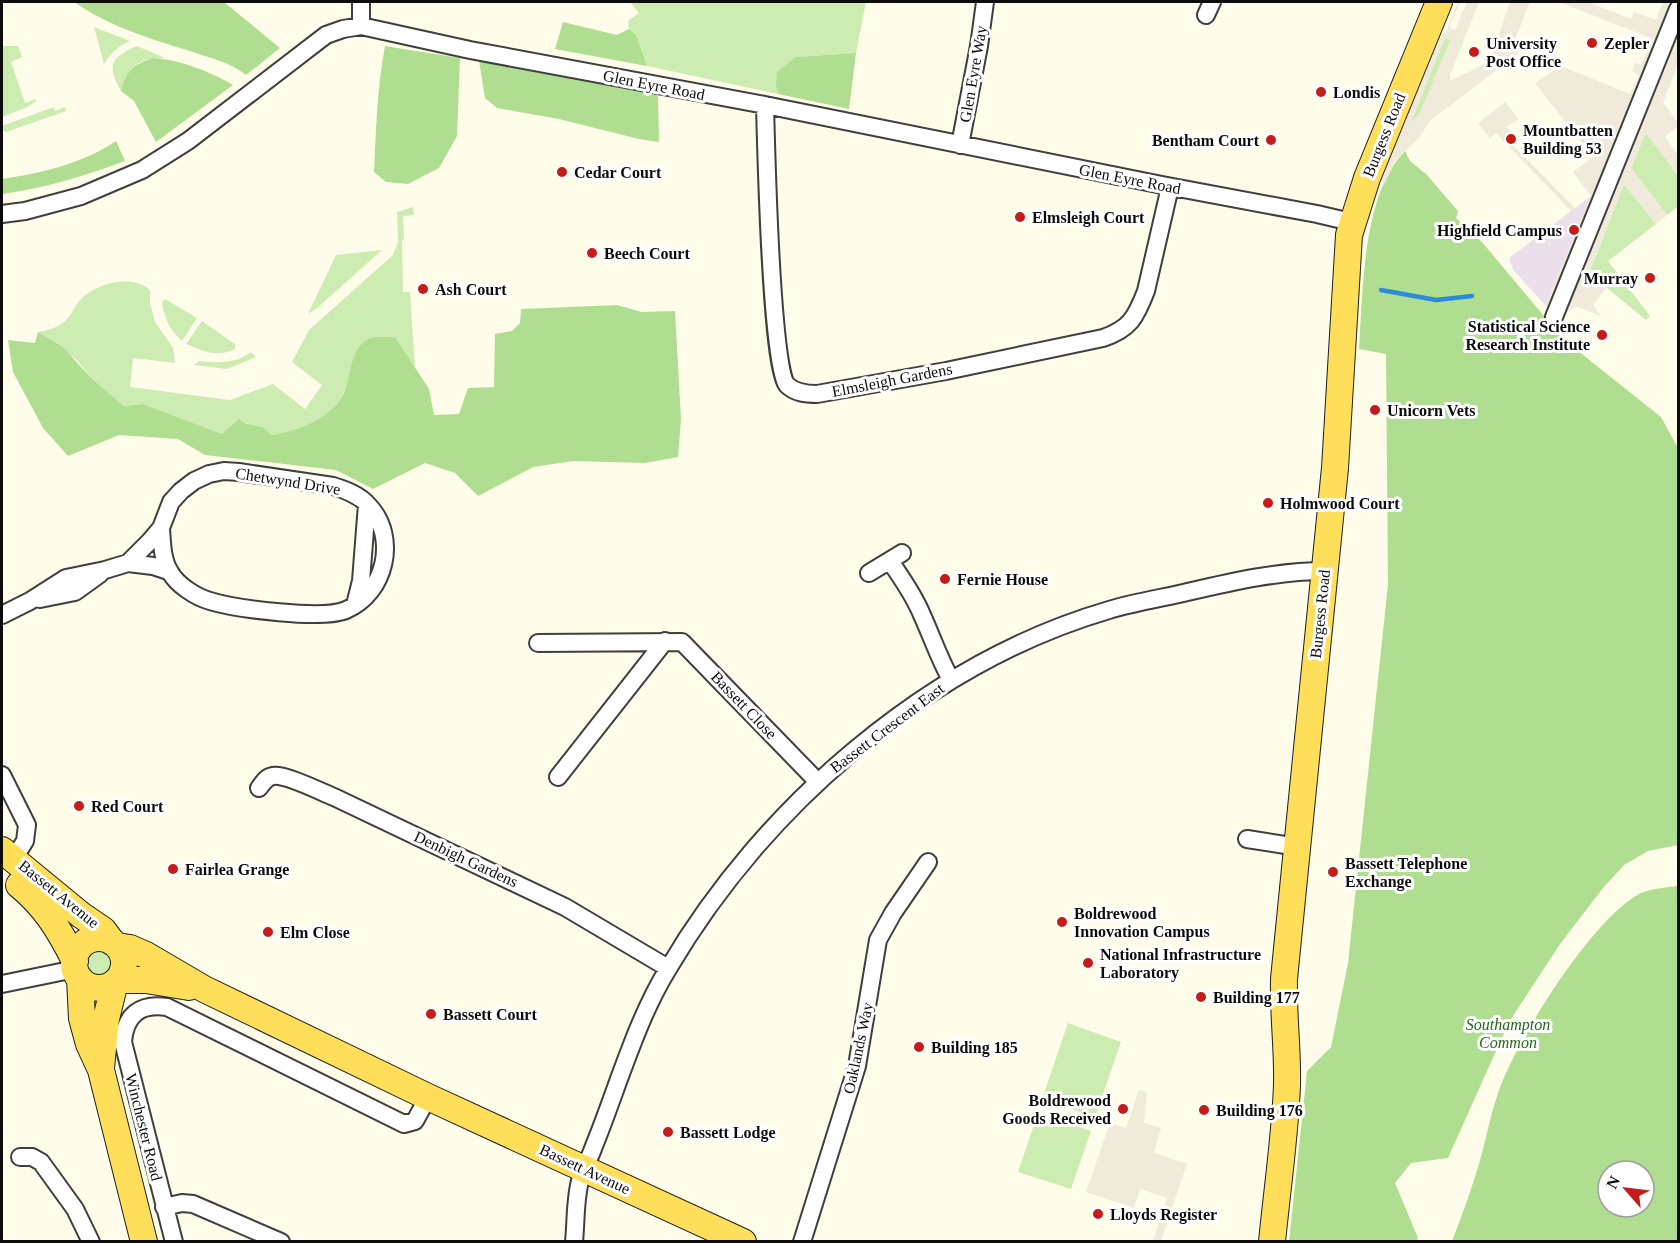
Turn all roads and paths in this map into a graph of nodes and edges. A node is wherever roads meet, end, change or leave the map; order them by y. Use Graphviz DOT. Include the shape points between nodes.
graph roads {
  1 [pos="361,2"];
  2 [pos="986,2"];
  3 [pos="1439,2"];
  4 [pos="1678,9"];
  5 [pos="361,27"];
  6 [pos="765,105"];
  7 [pos="960,145"];
  8 [pos="1170,187"];
  9 [pos="2,214"];
  10 [pos="1351,222"];
  11 [pos="1554,317"];
  12 [pos="161,528"];
  13 [pos="128,563"];
  14 [pos="168,571"];
  15 [pos="1325,571"];
  16 [pos="869,573"];
  17 [pos="2,615"];
  18 [pos="665,641"];
  19 [pos="538,643"];
  20 [pos="951,680"];
  21 [pos="2,775"];
  22 [pos="558,777"];
  23 [pos="817,782"];
  24 [pos="259,788"];
  25 [pos="1247,839"];
  26 [pos="1298,847"];
  27 [pos="6,859"];
  28 [pos="928,862"];
  29 [pos="115,944"];
  30 [pos="668,968"];
  31 [pos="77,970"];
  32 [pos="116,981"];
  33 [pos="2,984"];
  34 [pos="204,989"];
  35 [pos="101,1070"];
  36 [pos="428,1097"];
  37 [pos="20,1157"];
  38 [pos="585,1169"];
  39 [pos="164,1207"];
  40 [pos="91,1242"];
  41 [pos="144,1242"];
  42 [pos="174,1242"];
  43 [pos="281,1242"];
  44 [pos="574,1242"];
  45 [pos="743,1242"];
  46 [pos="802,1242"];
  47 [pos="1272,1242"];
  1 -- 5 [label="street"];
  2 -- 7 [label="street, Glen Eyre Way"];
  3 -- 10 [label="main road, Burgess Road"];
  4 -- 11 [label="street"];
  5 -- 6 [label="street, Glen Eyre Road"];
  5 -- 9 [label="street, Glen Eyre Road" via="326,35 188,141 142,170 81,196"];
  6 -- 7 [label="street, Glen Eyre Road"];
  6 -- 8 [label="street, Elmsleigh Gardens" via="777,344 783,378 801,393 817,394 946,371 1118,333 1131,323 1140,308"];
  7 -- 8 [label="street, Glen Eyre Road"];
  8 -- 10 [label="street, Glen Eyre Road"];
  10 -- 15 [label="main road, Burgess Road"];
  12 -- 13 [label="street, Chetwynd Drive"];
  12 -- 14 [label="street, Chetwynd Drive"];
  12 -- 14 [label="street, Chetwynd Drive" via="171,501 181,490 224,471 333,486 367,504 361,581 355,605 331,614 210,602"];
  13 -- 14 [label="street, Chetwynd Drive"];
  13 -- 17 [label="street, Chetwynd Drive" via="66,578"];
  15 -- 20 [label="street, Bassett Crescent East" via="1233,581 1110,610 1021,644"];
  15 -- 26 [label="main road, Burgess Road"];
  16 -- 20 [label="street" via="896,557"];
  18 -- 19 [label="street, Bassett Close"];
  18 -- 22 [label="street"];
  18 -- 23 [label="street, Bassett Close" via="677,640 687,645"];
  20 -- 23 [label="street, Bassett Crescent East" via="890,722"];
  21 -- 27 [label="street" via="27,825 25,841"];
  23 -- 30 [label="street, Bassett Crescent East" via="741,866"];
  24 -- 30 [label="street, Denbigh Gardens" via="265,779 274,776 334,797 566,907"];
  25 -- 26 [label="street"];
  26 -- 47 [label="main road, Burgess Road" via="1284,979 1286,1108"];
  27 -- 29 [label="main road, Bassett Avenue" via="103,930"];
  27 -- 31 [label="main road, Bassett Avenue" via="55,923"];
  28 -- 46 [label="street, Oaklands Way" via="878,940 857,1066"];
  29 -- 31 [label="main road" via="105,939 92,940 80,948"];
  29 -- 32 [label="main road" via="124,959"];
  29 -- 34 [label="main road, Bassett Avenue" via="146,956"];
  30 -- 38 [label="street, Bassett Crescent East" via="633,1041"];
  31 -- 32 [label="main road" via="93,987"];
  31 -- 33 [label="street"];
  31 -- 35 [label="main road, Winchester Road" via="82,1018"];
  32 -- 34 [label="main road, Bassett Avenue" via="146,980"];
  32 -- 35 [label="main road, Winchester Road" via="106,1019"];
  34 -- 36 [label="main road, Bassett Avenue"];
  35 -- 41 [label="main road, Winchester Road"];
  36 -- 38 [label="main road, Bassett Avenue"];
  36 -- 39 [label="street, Winchester Road" via="415,1120 404,1124 167,1007 144,1008 134,1014 123,1031 123,1042"];
  37 -- 40 [label="street" via="41,1162 75,1209"];
  38 -- 44 [label="street, Bassett Crescent East" via="580,1182"];
  38 -- 45 [label="main road, Bassett Avenue"];
  39 -- 42 [label="street, Winchester Road"];
  39 -- 43 [label="street" via="193,1204"];
}
